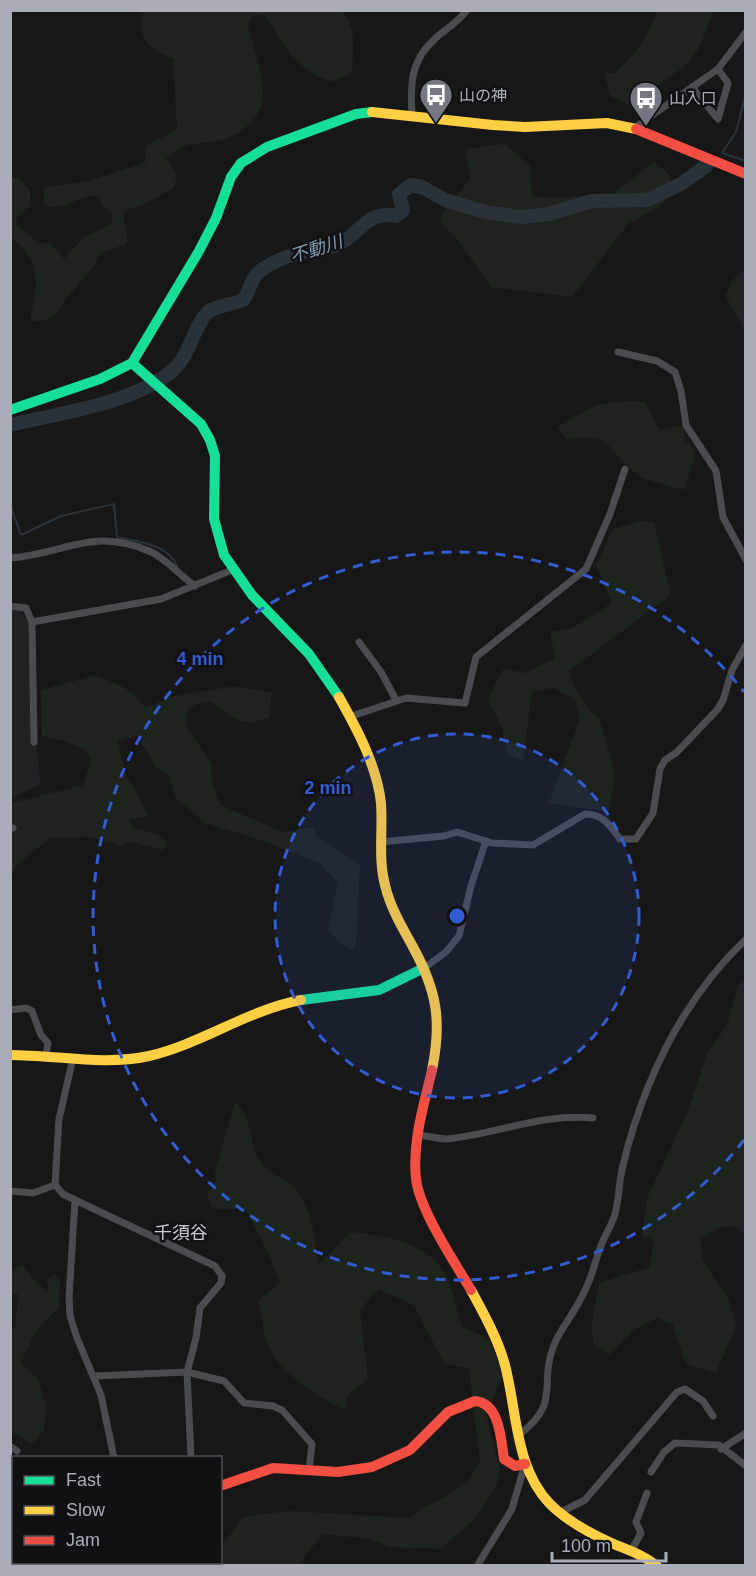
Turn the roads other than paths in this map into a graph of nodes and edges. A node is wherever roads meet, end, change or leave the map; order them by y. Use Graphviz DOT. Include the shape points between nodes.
graph roads {
  1 [pos="466,10"];
  2 [pos="746,32"];
  3 [pos="718,69"];
  4 [pos="692,87"];
  5 [pos="412,114"];
  6 [pos="634,128"];
  7 [pos="746,174"];
  8 [pos="618,352"];
  9 [pos="132,363"];
  10 [pos="10,410"];
  11 [pos="625,469"];
  12 [pos="10,558"];
  13 [pos="746,560"];
  14 [pos="232,570"];
  15 [pos="195,586"];
  16 [pos="10,606"];
  17 [pos="32,621"];
  18 [pos="359,642"];
  19 [pos="746,645"];
  20 [pos="396,700"];
  21 [pos="349,717"];
  22 [pos="34,742"];
  23 [pos="486,841"];
  24 [pos="380,842"];
  25 [pos="746,939"];
  26 [pos="424,968"];
  27 [pos="10,1010"];
  28 [pos="10,1055"];
  29 [pos="46,1055"];
  30 [pos="74,1058"];
  31 [pos="593,1118"];
  32 [pos="419,1135"];
  33 [pos="55,1185"];
  34 [pos="10,1191"];
  35 [pos="75,1200"];
  36 [pos="187,1372"];
  37 [pos="94,1377"];
  38 [pos="713,1416"];
  39 [pos="746,1433"];
  40 [pos="520,1434"];
  41 [pos="10,1446"];
  42 [pos="721,1449"];
  43 [pos="17,1451"];
  44 [pos="114,1456"];
  45 [pos="191,1456"];
  46 [pos="525,1464"];
  47 [pos="746,1466"];
  48 [pos="309,1470"];
  49 [pos="651,1472"];
  50 [pos="222,1485"];
  51 [pos="647,1493"];
  52 [pos="561,1512"];
  53 [pos="632,1551"];
  54 [pos="477,1566"];
  55 [pos="657,1566"];
  1 -- 5 [label="street" via="424,51 415,66 410,85"];
  2 -- 3 [label="street"];
  3 -- 4 [label="street"];
  3 -- 4 [label="street" via="728,83 718,119"];
  4 -- 6 [label="street"];
  5 -- 6 [label="street" via="493,125 607,123"];
  5 -- 9 [label="street" via="356,114 267,147 241,163 199,251"];
  6 -- 7 [label="street"];
  8 -- 13 [label="street" via="657,362 675,372 686,425 716,471 723,517"];
  9 -- 10 [label="street" via="102,379"];
  9 -- 14 [label="street" via="201,424 216,451 214,528"];
  11 -- 20 [label="street" via="586,569 476,657 465,703"];
  12 -- 15 [label="street" via="93,539 110,540 151,552"];
  14 -- 15 [label="street"];
  14 -- 21 [label="street" via="260,606 330,680"];
  15 -- 17 [label="street" via="161,599"];
  16 -- 17 [label="street" via="26,608"];
  17 -- 22 [label="street"];
  18 -- 20 [label="street"];
  19 -- 23 [label="street" via="717,709 665,760 653,813 636,839 620,839 608,821 585,814 533,844"];
  20 -- 21 [label="street"];
  21 -- 24 [label="street" via="378,788"];
  23 -- 24 [label="street" via="457,832"];
  23 -- 26 [label="street" via="459,936 446,952"];
  24 -- 26 [label="street" via="388,897"];
  25 -- 40 [label="street" via="686,1013 656,1063 634,1126 615,1214 599,1250 593,1276 548,1364 546,1405 534,1423"];
  26 -- 30 [label="street" via="372,992 291,1002 148,1056 107,1061"];
  26 -- 32 [label="street" via="438,1015 437,1041"];
  27 -- 29 [label="street" via="32,1011 48,1043"];
  28 -- 29 [label="street"];
  29 -- 30 [label="street"];
  30 -- 33 [label="street" via="59,1119"];
  31 -- 32 [label="street" via="550,1118 445,1139"];
  32 -- 40 [label="street" via="416,1180 490,1325 505,1365"];
  33 -- 34 [label="street" via="33,1193"];
  33 -- 35 [label="street"];
  35 -- 36 [label="street" via="167,1241 219,1270 221,1282 200,1308"];
  35 -- 37 [label="street" via="70,1316"];
  36 -- 37 [label="street"];
  36 -- 45 [label="street"];
  36 -- 48 [label="street" via="224,1381 244,1403 282,1410 310,1439"];
  37 -- 44 [label="street"];
  38 -- 52 [label="street" via="703,1401 685,1389 677,1392 585,1500"];
  39 -- 42 [label="street"];
  40 -- 46 [label="street"];
  41 -- 43 [label="street"];
  42 -- 47 [label="street"];
  42 -- 49 [label="street" via="719,1445 675,1443"];
  46 -- 48 [label="street" via="515,1466 504,1459 492,1411 481,1402 471,1402 441,1414 422,1442 371,1467 338,1472"];
  46 -- 52 [label="street" via="548,1502"];
  46 -- 54 [label="street" via="512,1509"];
  48 -- 50 [label="street" via="271,1469"];
  51 -- 53 [label="street" via="636,1522 641,1533"];
  52 -- 53 [label="street" via="603,1539"];
  53 -- 55 [label="street"];
}
